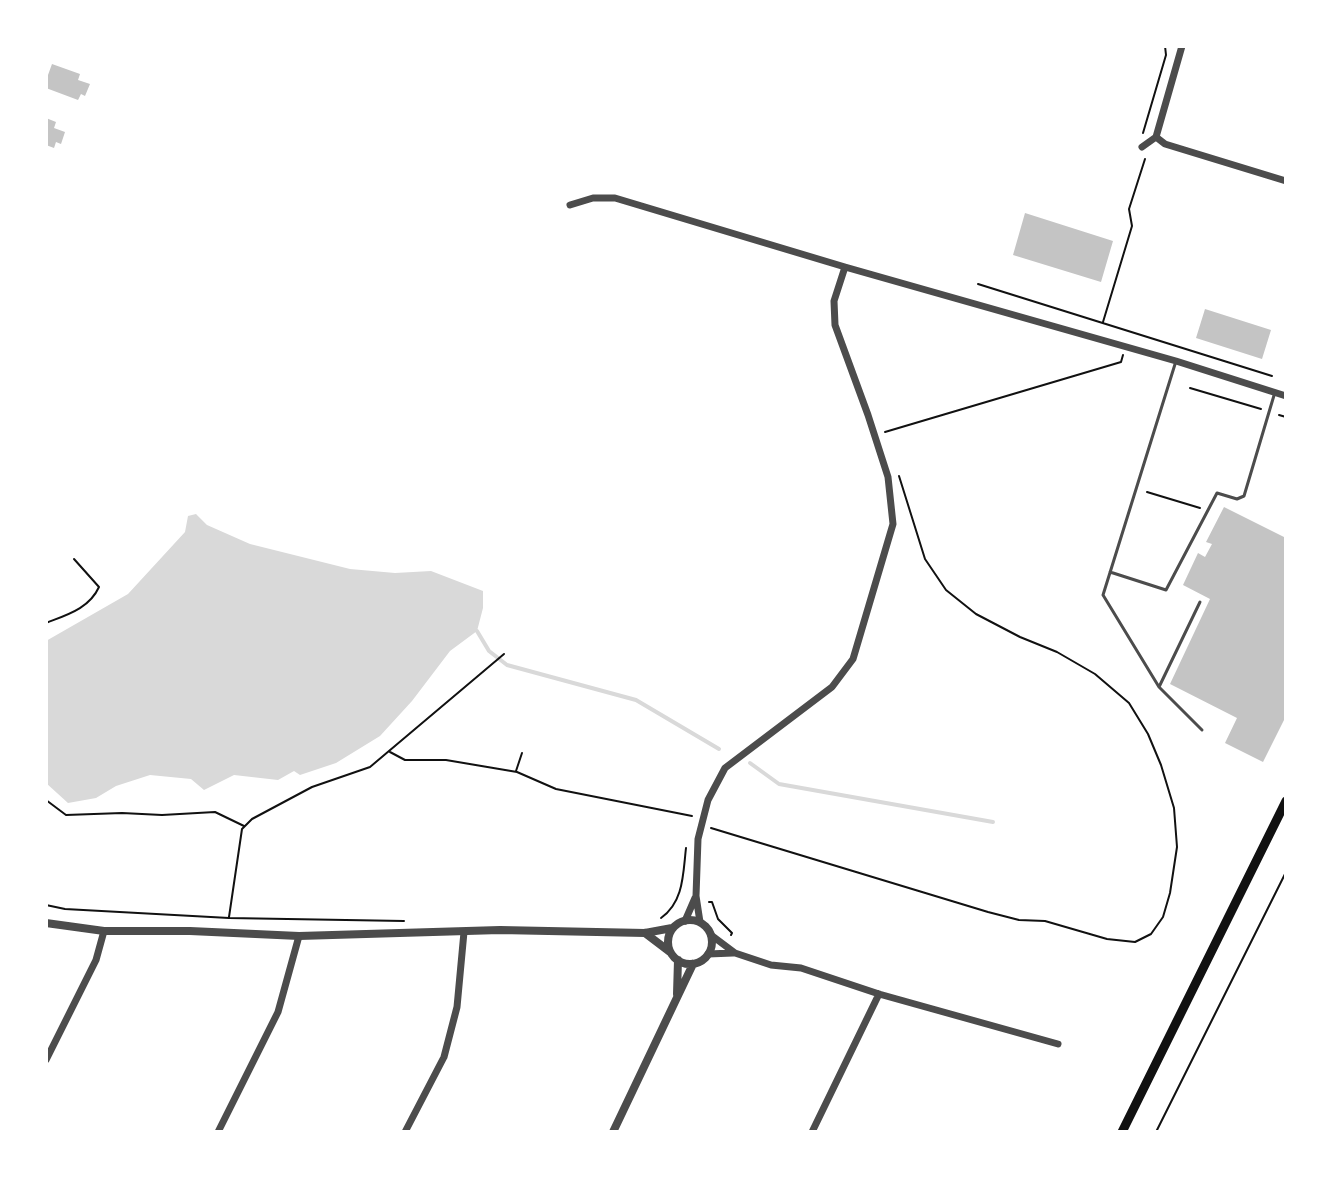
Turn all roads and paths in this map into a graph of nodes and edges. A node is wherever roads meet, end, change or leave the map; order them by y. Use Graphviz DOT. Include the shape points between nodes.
graph roads {
  1 [pos="1165,46"];
  2 [pos="1182,46"];
  3 [pos="1156,137"];
  4 [pos="1144,145"];
  5 [pos="1286,181"];
  6 [pos="570,205"];
  7 [pos="845,267"];
  8 [pos="978,284"];
  9 [pos="1103,323"];
  10 [pos="1126,347"];
  11 [pos="1176,361"];
  12 [pos="1272,376"];
  13 [pos="1190,388"];
  14 [pos="1275,392"];
  15 [pos="1286,396"];
  16 [pos="1269,412"];
  17 [pos="1286,417"];
  18 [pos="885,432"];
  19 [pos="898,474"];
  20 [pos="1147,492"];
  21 [pos="1201,508"];
  22 [pos="74,559"];
  23 [pos="1110,572"];
  24 [pos="1200,602"];
  25 [pos="46,623"];
  26 [pos="504,654"];
  27 [pos="1159,687"];
  28 [pos="1202,730"];
  29 [pos="389,751"];
  30 [pos="522,753"];
  31 [pos="516,772"];
  32 [pos="46,800"];
  33 [pos="1286,801"];
  34 [pos="695,808"];
  35 [pos="245,826"];
  36 [pos="710,828"];
  37 [pos="686,849"];
  38 [pos="1286,872"];
  39 [pos="696,899"];
  40 [pos="46,905"];
  41 [pos="229,918"];
  42 [pos="403,921"];
  43 [pos="685,921"];
  44 [pos="653,922"];
  45 [pos="700,922"];
  46 [pos="46,923"];
  47 [pos="672,928"];
  48 [pos="104,931"];
  49 [pos="464,932"];
  50 [pos="645,933"];
  51 [pos="711,935"];
  52 [pos="299,936"];
  53 [pos="724,946"];
  54 [pos="671,952"];
  55 [pos="735,953"];
  56 [pos="708,954"];
  57 [pos="678,960"];
  58 [pos="693,964"];
  59 [pos="879,994"];
  60 [pos="677,999"];
  61 [pos="1058,1044"];
  62 [pos="46,1060"];
  63 [pos="218,1132"];
  64 [pos="405,1132"];
  65 [pos="613,1132"];
  66 [pos="812,1132"];
  67 [pos="1122,1132"];
  68 [pos="1156,1132"];
  1 -- 4 [label="path"];
  2 -- 3 [label="street"];
  3 -- 4 [label="street"];
  3 -- 5 [label="street"];
  4 -- 9 [label="path" via="1147,150 1129,209 1132,226"];
  6 -- 7 [label="street" via="615,198"];
  7 -- 10 [label="street"];
  7 -- 39 [label="street" via="834,301 835,325 888,477 893,524 853,659 832,687 725,768 708,800 698,839"];
  8 -- 9 [label="path"];
  9 -- 12 [label="path"];
  10 -- 11 [label="street"];
  10 -- 18 [label="path" via="1121,362"];
  11 -- 14 [label="street"];
  11 -- 23 [label="lane"];
  13 -- 16 [label="path"];
  14 -- 15 [label="street"];
  14 -- 16 [label="lane"];
  16 -- 17 [label="path"];
  16 -- 23 [label="lane" via="1244,496 1217,493 1166,590"];
  19 -- 36 [label="path" via="925,559 946,590 976,614 1095,674 1129,703 1148,734 1174,808 1177,847 1163,917 1151,934 1135,942 1107,939 988,912"];
  20 -- 21 [label="path"];
  22 -- 25 [label="path" via="99,587 81,608"];
  23 -- 27 [label="lane" via="1103,595"];
  24 -- 27 [label="lane"];
  26 -- 29 [label="path"];
  27 -- 28 [label="lane"];
  29 -- 31 [label="path" via="405,760 446,760"];
  29 -- 35 [label="path" via="370,767 312,787"];
  30 -- 31 [label="path"];
  31 -- 34 [label="path" via="556,789 692,816"];
  32 -- 35 [label="path" via="66,815 215,812"];
  33 -- 67 [label="main road"];
  35 -- 41 [label="path"];
  37 -- 44 [label="path" via="677,902"];
  38 -- 68 [label="path"];
  39 -- 43 [label="street"];
  39 -- 45 [label="street"];
  39 -- 53 [label="path" via="712,902 718,919 732,933"];
  40 -- 41 [label="path"];
  41 -- 42 [label="path"];
  43 -- 45 [label="street"];
  43 -- 47 [label="street"];
  45 -- 51 [label="street"];
  46 -- 48 [label="street"];
  47 -- 50 [label="street"];
  47 -- 54 [label="street"];
  48 -- 52 [label="street"];
  48 -- 62 [label="street" via="96,960"];
  49 -- 50 [label="street"];
  49 -- 52 [label="street"];
  49 -- 64 [label="street" via="457,1007 444,1057"];
  50 -- 54 [label="street"];
  51 -- 53 [label="street"];
  51 -- 56 [label="street"];
  52 -- 63 [label="street" via="278,1012"];
  53 -- 55 [label="street"];
  54 -- 57 [label="street"];
  55 -- 56 [label="street"];
  55 -- 59 [label="street"];
  56 -- 58 [label="street"];
  57 -- 58 [label="street"];
  57 -- 60 [label="street"];
  58 -- 60 [label="street"];
  59 -- 61 [label="street"];
  59 -- 66 [label="street"];
  60 -- 65 [label="street"];
}
